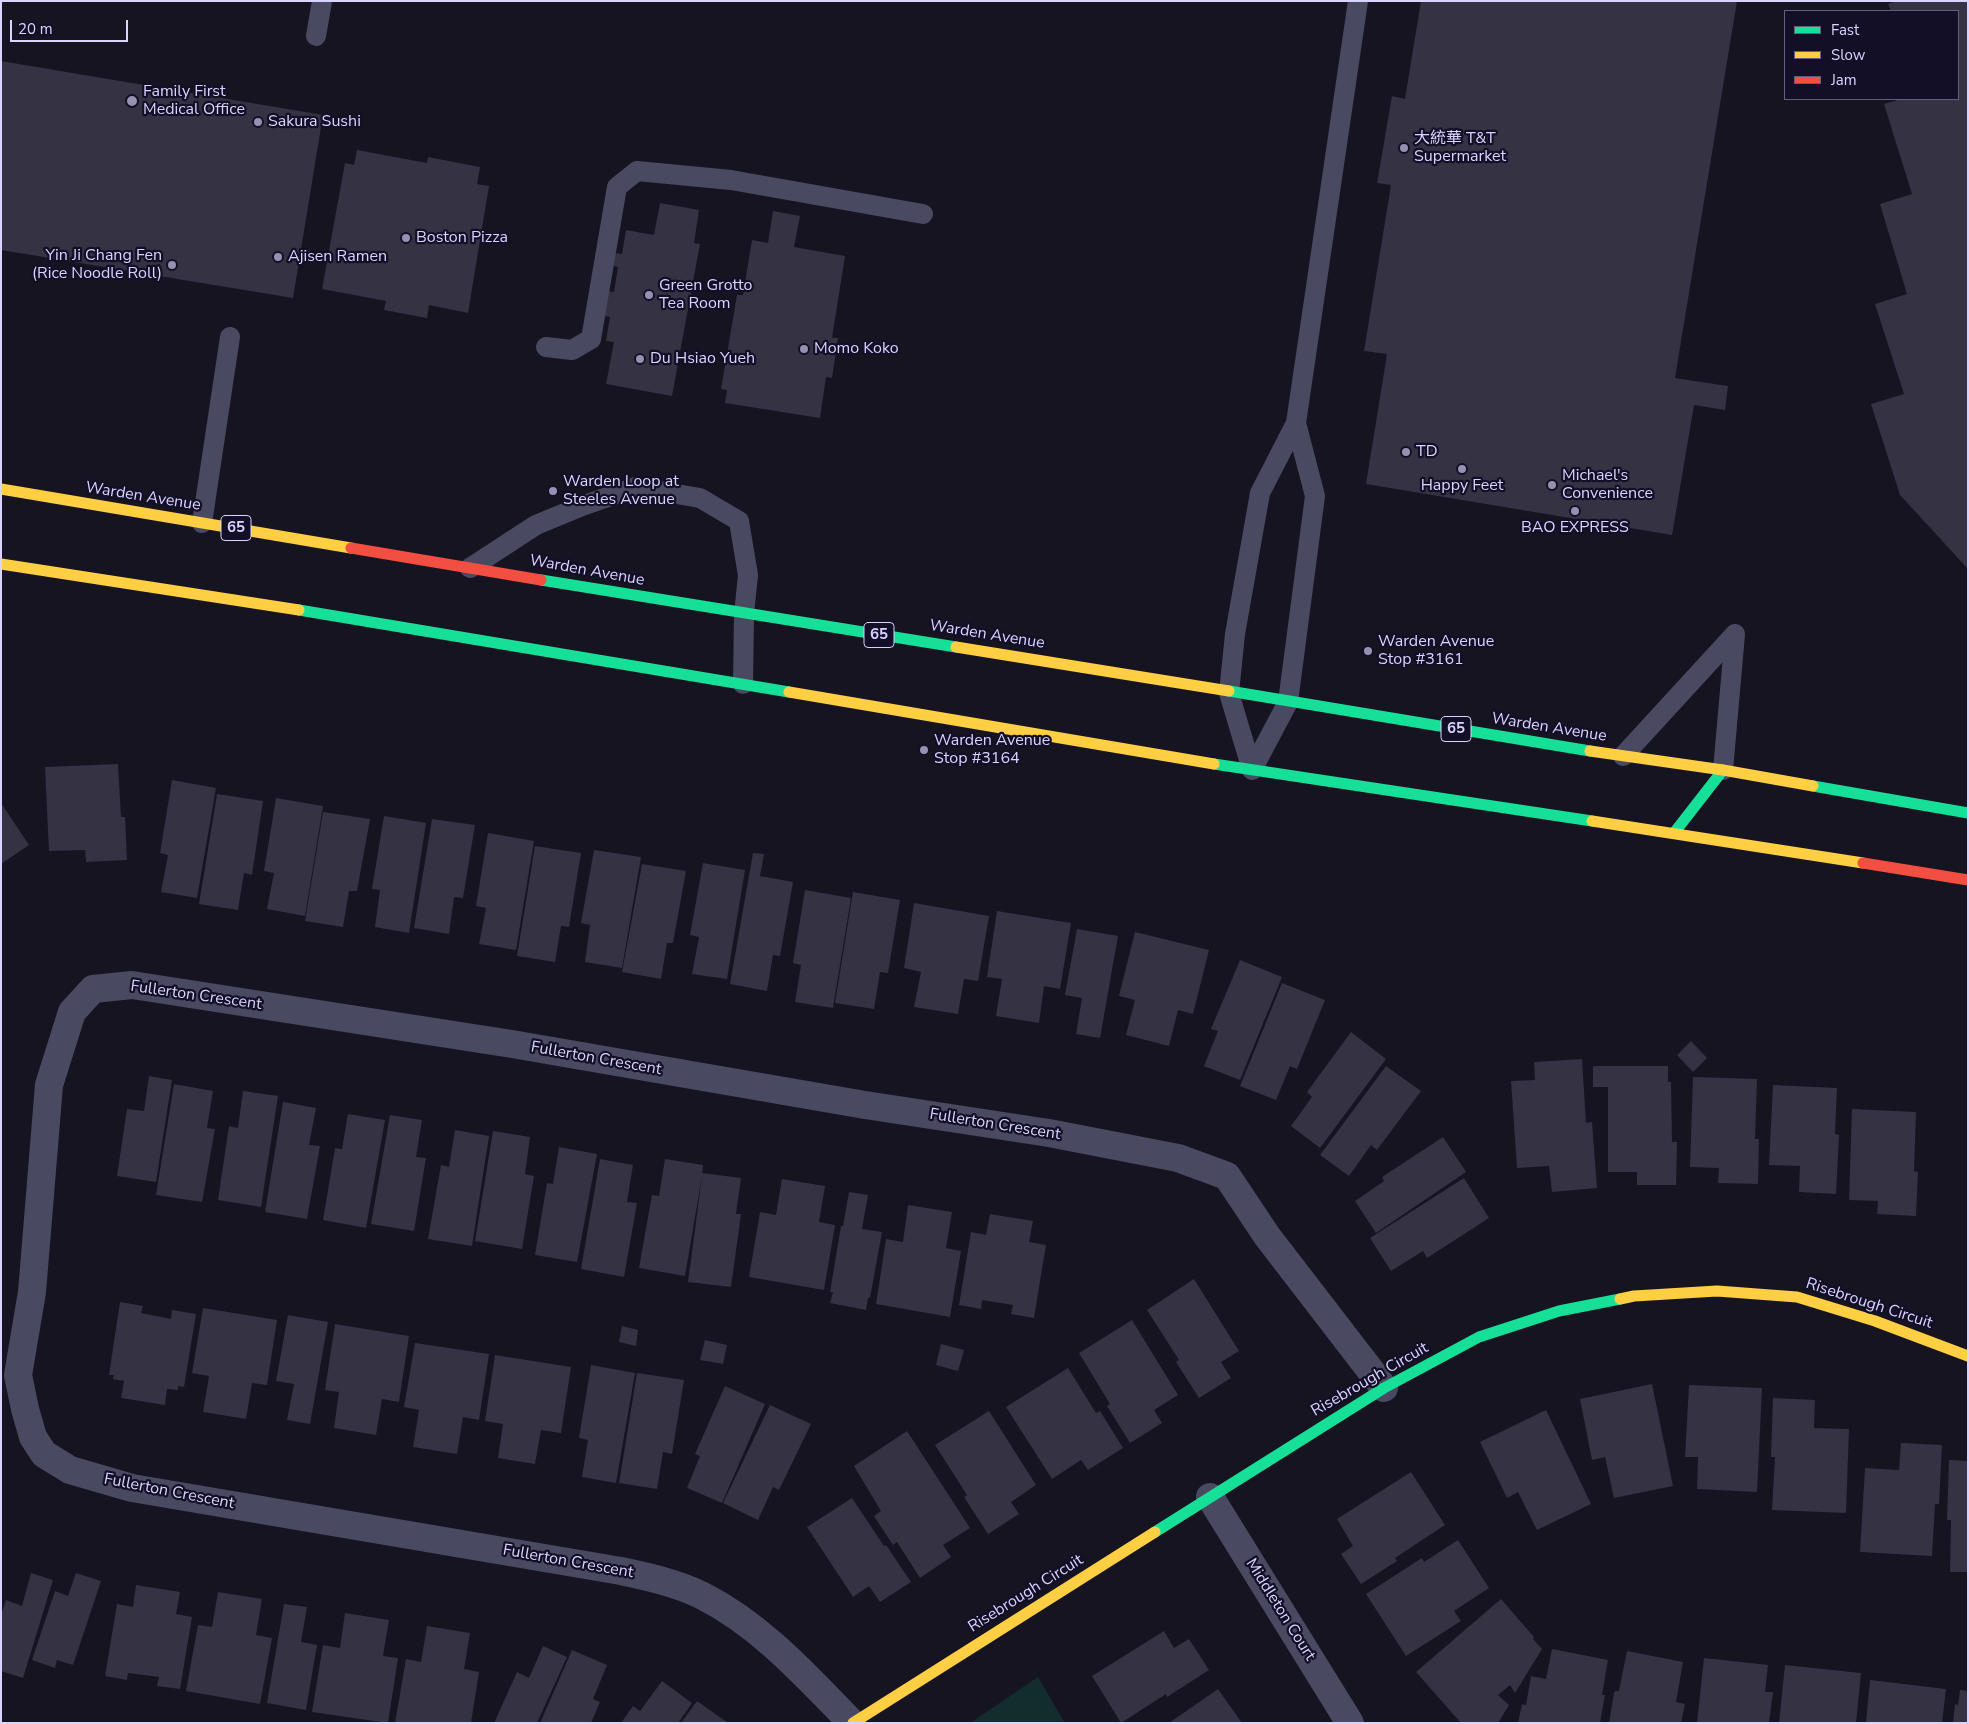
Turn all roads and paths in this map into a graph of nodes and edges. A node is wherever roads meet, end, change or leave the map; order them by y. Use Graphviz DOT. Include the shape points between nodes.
graph roads {
  1 [pos="322,1"];
  2 [pos="1358,1"];
  3 [pos="316,36"];
  4 [pos="923,214"];
  5 [pos="230,337"];
  6 [pos="546,347"];
  7 [pos="1296,423"];
  8 [pos="1,489"];
  9 [pos="202,523"];
  10 [pos="1,564"];
  11 [pos="470,568"];
  12 [pos="744,614"];
  13 [pos="743,684"];
  14 [pos="1229,692"];
  15 [pos="1288,702"];
  16 [pos="1623,756"];
  17 [pos="1252,770"];
  18 [pos="1723,770"];
  19 [pos="1968,812"];
  20 [pos="1674,833"];
  21 [pos="1968,880"];
  22 [pos="1968,1356"];
  23 [pos="1384,1388"];
  24 [pos="1210,1497"];
  25 [pos="852,1723"];
  26 [pos="1350,1723"];
  1 -- 3 [label="lane"];
  2 -- 7 [label="lane"];
  4 -- 6 [label="lane" via="731,180 637,171 617,187 591,339 572,350"];
  5 -- 9 [label="lane"];
  7 -- 14 [label="lane" via="1260,493 1235,634"];
  7 -- 15 [label="lane" via="1316,496"];
  8 -- 9 [label="main road, Warden Avenue / 65"];
  9 -- 11 [label="main road, Warden Avenue / 65"];
  10 -- 13 [label="main road"];
  11 -- 12 [label="main road, Warden Avenue / 65"];
  11 -- 12 [label="lane" via="536,525 636,487 700,498 739,521 748,575"];
  12 -- 13 [label="lane"];
  12 -- 14 [label="main road, Warden Avenue / 65"];
  13 -- 17 [label="main road"];
  14 -- 15 [label="main road, Warden Avenue / 65"];
  14 -- 17 [label="lane"];
  15 -- 16 [label="main road, Warden Avenue / 65"];
  15 -- 17 [label="lane"];
  16 -- 18 [label="main road, Warden Avenue / 65"];
  16 -- 18 [label="lane" via="1734,634"];
  17 -- 20 [label="main road"];
  18 -- 19 [label="main road, Warden Avenue / 65"];
  18 -- 20 [label="main road"];
  20 -- 21 [label="main road"];
  22 -- 23 [label="main road, Risebrough Circuit" via="1876,1321 1797,1296 1717,1291 1634,1296 1559,1311 1479,1337"];
  23 -- 24 [label="main road, Risebrough Circuit"];
  23 -- 25 [label="street, Fullerton Crescent" via="1267,1236 1227,1176 1178,1158 1049,1133 512,1044 132,985 93,989 72,1012 49,1085 32,1292 18,1375 33,1437 44,1454 70,1470 132,1488 622,1571 668,1582 701,1595 737,1615 794,1663"];
  24 -- 25 [label="main road, Risebrough Circuit"];
  24 -- 26 [label="street, Middleton Court"];
}
